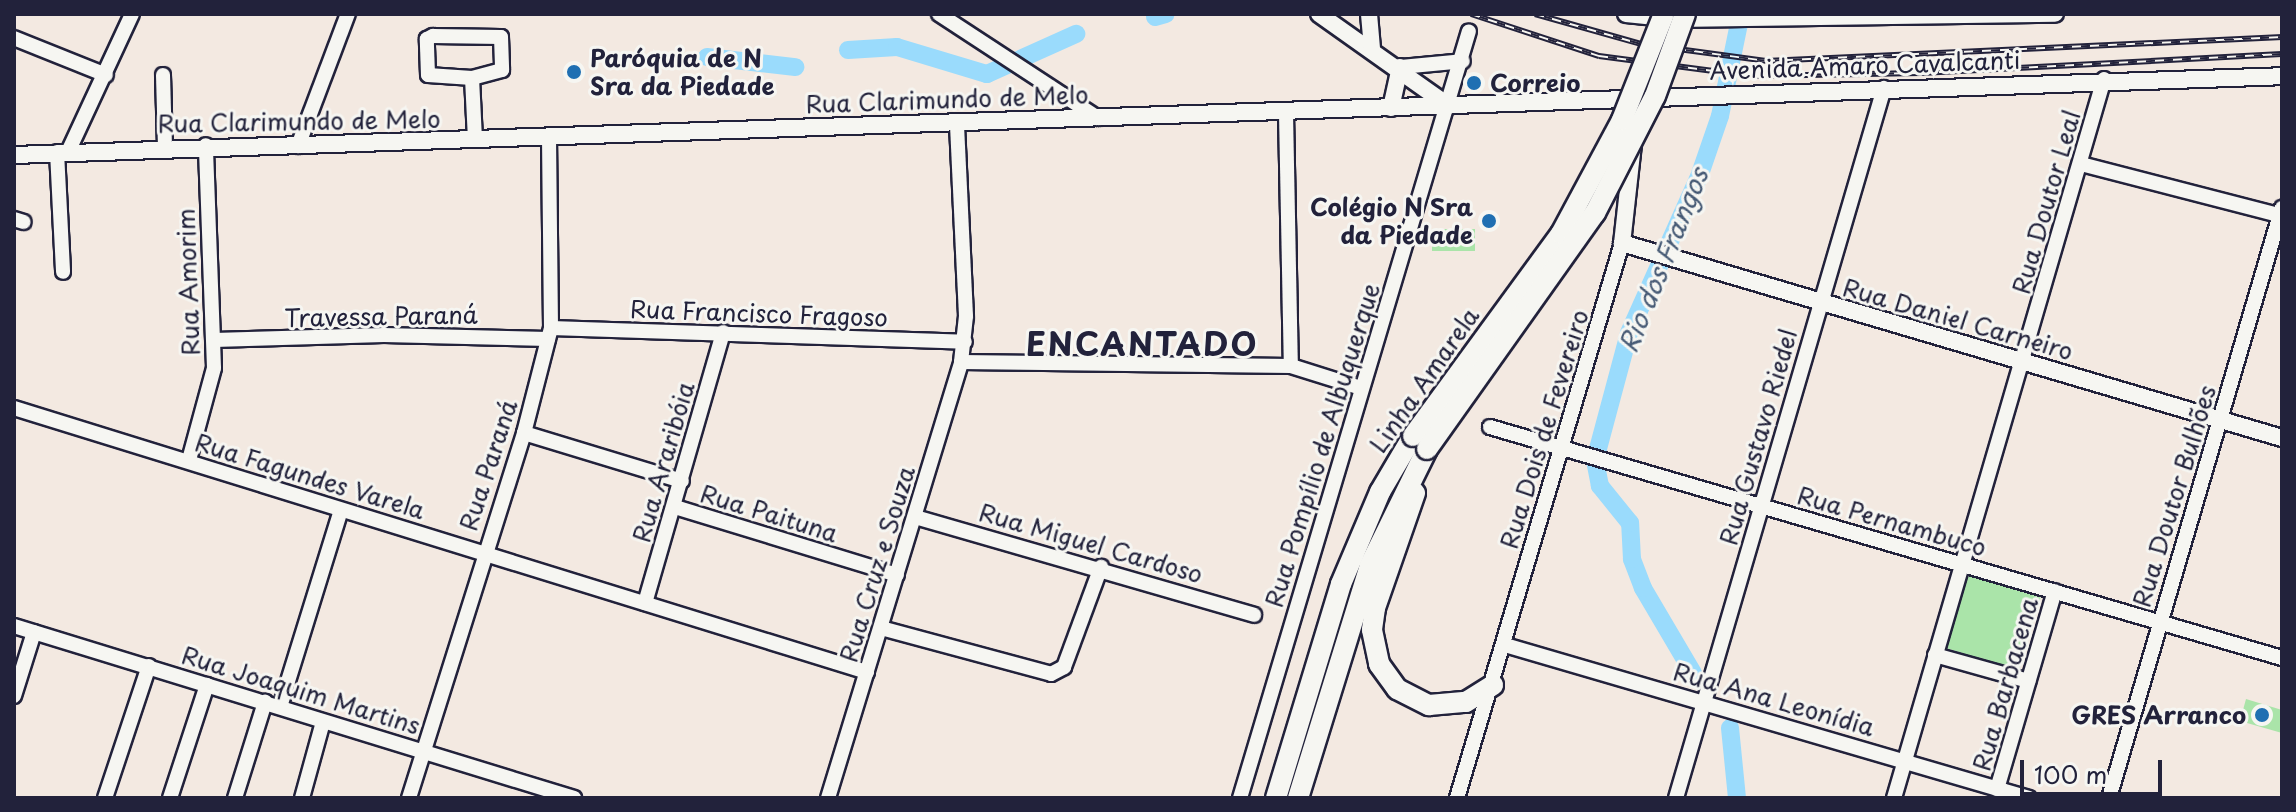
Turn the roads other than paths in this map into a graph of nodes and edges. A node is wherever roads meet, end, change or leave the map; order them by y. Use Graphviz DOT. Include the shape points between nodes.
graph roads {
  1 [pos="132,14"];
  2 [pos="348,14"];
  3 [pos="939,14"];
  4 [pos="1319,14"];
  5 [pos="1369,14"];
  6 [pos="1626,14"];
  7 [pos="1664,14"];
  8 [pos="1685,14"];
  9 [pos="1945,14"];
  10 [pos="2055,14"];
  11 [pos="1469,31"];
  12 [pos="14,38"];
  13 [pos="1372,48"];
  14 [pos="1463,61"];
  15 [pos="1400,67"];
  16 [pos="106,75"];
  17 [pos="163,75"];
  18 [pos="2282,76"];
  19 [pos="472,78"];
  20 [pos="2104,79"];
  21 [pos="1884,88"];
  22 [pos="1724,95"];
  23 [pos="1583,102"];
  24 [pos="1449,106"];
  25 [pos="1391,108"];
  26 [pos="1286,113"];
  27 [pos="1098,118"];
  28 [pos="957,123"];
  29 [pos="1635,126"];
  30 [pos="549,137"];
  31 [pos="475,140"];
  32 [pos="206,145"];
  33 [pos="298,146"];
  34 [pos="165,147"];
  35 [pos="62,152"];
  36 [pos="14,155"];
  37 [pos="2081,164"];
  38 [pos="2281,213"];
  39 [pos="1622,243"];
  40 [pos="63,272"];
  41 [pos="1819,303"];
  42 [pos="723,332"];
  43 [pos="549,333"];
  44 [pos="214,340"];
  45 [pos="965,342"];
  46 [pos="961,362"];
  47 [pos="2023,362"];
  48 [pos="1291,366"];
  49 [pos="1361,388"];
  50 [pos="14,408"];
  51 [pos="2221,420"];
  52 [pos="1490,427"];
  53 [pos="524,433"];
  54 [pos="2282,438"];
  55 [pos="1562,447"];
  56 [pos="1420,449"];
  57 [pos="189,460"];
  58 [pos="682,481"];
  59 [pos="1761,506"];
  60 [pos="675,507"];
  61 [pos="341,510"];
  62 [pos="915,517"];
  63 [pos="483,552"];
  64 [pos="1961,564"];
  65 [pos="1101,567"];
  66 [pos="897,575"];
  67 [pos="2055,591"];
  68 [pos="645,603"];
  69 [pos="1254,615"];
  70 [pos="2159,622"];
  71 [pos="14,626"];
  72 [pos="881,628"];
  73 [pos="34,632"];
  74 [pos="1505,645"];
  75 [pos="1935,655"];
  76 [pos="2282,658"];
  77 [pos="149,666"];
  78 [pos="867,672"];
  79 [pos="2028,681"];
  80 [pos="207,685"];
  81 [pos="1493,685"];
  82 [pos="14,696"];
  83 [pos="265,702"];
  84 [pos="1705,702"];
  85 [pos="280,707"];
  86 [pos="323,722"];
  87 [pos="1290,749"];
  88 [pos="423,751"];
  89 [pos="1905,760"];
  90 [pos="1997,789"];
  91 [pos="105,798"];
  92 [pos="170,798"];
  93 [pos="235,798"];
  94 [pos="302,798"];
  95 [pos="409,798"];
  96 [pos="574,798"];
  97 [pos="828,798"];
  98 [pos="1240,798"];
  99 [pos="1267,798"];
  100 [pos="1276,798"];
  101 [pos="1298,798"];
  102 [pos="1457,798"];
  103 [pos="1676,798"];
  104 [pos="1894,798"];
  105 [pos="2029,798"];
  106 [pos="2109,798"];
  1 -- 16 [label="street"];
  2 -- 33 [label="street"];
  3 -- 27 [label="street"];
  4 -- 13 [label="main road"];
  5 -- 13 [label="main road"];
  6 -- 9 [label="main road"];
  7 -- 56 [label="highway, Linha Amarela, bridge" via="1622,120 1561,234"];
  8 -- 56 [label="highway, Linha Amarela, bridge" via="1650,108 1589,224"];
  9 -- 10 [label="main road"];
  11 -- 14 [label="street, Rua Pompílio de Albuquerque"];
  12 -- 16 [label="street"];
  13 -- 15 [label="main road"];
  14 -- 15 [label="street"];
  14 -- 24 [label="street, Rua Pompílio de Albuquerque"];
  15 -- 24 [label="main road"];
  15 -- 25 [label="main road"];
  16 -- 35 [label="street"];
  17 -- 34 [label="street"];
  18 -- 20 [label="main road, Avenida Amaro Cavalcanti"];
  19 -- 19 [label="street" via="428,75 427,39 501,37 502,70"];
  19 -- 31 [label="street"];
  20 -- 21 [label="main road, Avenida Amaro Cavalcanti"];
  20 -- 37 [label="street, Rua Doutor Leal"];
  21 -- 22 [label="main road, Avenida Amaro Cavalcanti"];
  21 -- 41 [label="street, Rua Gustavo Riedel"];
  22 -- 23 [label="main road, Avenida Amaro Cavalcanti"];
  22 -- 29 [label="main road" via="1654,109"];
  23 -- 24 [label="main road, Avenida Amaro Cavalcanti"];
  23 -- 29 [label="main road" via="1623,112"];
  24 -- 25 [label="main road, Rua Clarimundo de Melo"];
  24 -- 49 [label="street, Rua Pompílio de Albuquerque"];
  25 -- 26 [label="main road, Rua Clarimundo de Melo"];
  26 -- 27 [label="main road, Rua Clarimundo de Melo"];
  26 -- 48 [label="street"];
  27 -- 28 [label="main road, Rua Clarimundo de Melo"];
  28 -- 30 [label="main road, Rua Clarimundo de Melo"];
  28 -- 45 [label="street, Rua Cruz e Souza"];
  29 -- 39 [label="main road, Rua Dois de Fevereiro"];
  30 -- 31 [label="main road, Rua Clarimundo de Melo"];
  30 -- 43 [label="street, Rua Paraná"];
  31 -- 33 [label="main road, Rua Clarimundo de Melo"];
  32 -- 33 [label="main road, Rua Clarimundo de Melo"];
  32 -- 34 [label="main road, Rua Clarimundo de Melo"];
  32 -- 44 [label="street, Rua Amorim"];
  34 -- 35 [label="main road, Rua Clarimundo de Melo"];
  35 -- 36 [label="main road, Rua Clarimundo de Melo"];
  35 -- 40 [label="street"];
  37 -- 38 [label="street"];
  37 -- 47 [label="street, Rua Doutor Leal"];
  38 -- 51 [label="street, Rua Doutor Bulhões"];
  39 -- 41 [label="main road, Rua Daniel Carneiro"];
  39 -- 55 [label="street, Rua Dois de Fevereiro"];
  41 -- 47 [label="main road, Rua Daniel Carneiro"];
  41 -- 59 [label="street, Rua Gustavo Riedel"];
  42 -- 43 [label="street, Rua Francisco Fragoso"];
  42 -- 45 [label="street, Rua Francisco Fragoso"];
  42 -- 58 [label="street, Rua Araribóia"];
  43 -- 44 [label="street, Travessa Paraná"];
  43 -- 53 [label="street, Rua Paraná"];
  44 -- 57 [label="street, Rua Amorim" via="207,407"];
  45 -- 46 [label="street, Rua Cruz e Souza"];
  46 -- 48 [label="street"];
  46 -- 62 [label="street, Rua Cruz e Souza"];
  47 -- 51 [label="main road, Rua Daniel Carneiro"];
  47 -- 64 [label="street, Rua Doutor Leal"];
  48 -- 49 [label="street"];
  49 -- 98 [label="street, Rua Pompílio de Albuquerque"];
  50 -- 57 [label="street, Rua Fagundes Varela"];
  51 -- 54 [label="main road, Rua Daniel Carneiro"];
  51 -- 70 [label="street, Rua Doutor Bulhões"];
  52 -- 55 [label="street, Rua Pernambuco"];
  53 -- 58 [label="street"];
  53 -- 63 [label="street, Rua Paraná"];
  55 -- 59 [label="street, Rua Pernambuco"];
  55 -- 74 [label="street, Rua Dois de Fevereiro"];
  56 -- 81 [label="highway" via="1416,491 1375,608 1372,630 1379,664 1397,689 1429,705 1466,702"];
  56 -- 87 [label="highway, Linha Amarela" via="1352,554"];
  56 -- 101 [label="highway, Linha Amarela" via="1370,565"];
  57 -- 61 [label="street, Rua Fagundes Varela"];
  58 -- 60 [label="street, Rua Araribóia"];
  59 -- 64 [label="street, Rua Pernambuco"];
  59 -- 84 [label="street, Rua Gustavo Riedel"];
  60 -- 66 [label="street, Rua Paituna"];
  60 -- 68 [label="street, Rua Araribóia"];
  61 -- 63 [label="street, Rua Fagundes Varela"];
  61 -- 85 [label="street"];
  62 -- 65 [label="street, Rua Miguel Cardoso"];
  62 -- 66 [label="street, Rua Cruz e Souza"];
  63 -- 68 [label="street, Rua Fagundes Varela"];
  63 -- 88 [label="street, Rua Paraná"];
  64 -- 67 [label="street, Rua Pernambuco"];
  64 -- 75 [label="street, Rua Doutor Leal"];
  65 -- 69 [label="street, Rua Miguel Cardoso"];
  65 -- 72 [label="street" via="1064,667 1046,675"];
  66 -- 72 [label="street, Rua Cruz e Souza"];
  67 -- 70 [label="street, Rua Pernambuco"];
  67 -- 79 [label="street, Rua Barbacena"];
  68 -- 78 [label="street, Rua Fagundes Varela"];
  70 -- 76 [label="street, Rua Pernambuco"];
  70 -- 106 [label="street, Rua Doutor Bulhões"];
  71 -- 73 [label="street, Rua Joaquim Martins"];
  72 -- 78 [label="street, Rua Cruz e Souza"];
  73 -- 77 [label="street, Rua Joaquim Martins"];
  73 -- 82 [label="street"];
  74 -- 81 [label="street, Rua Dois de Fevereiro"];
  74 -- 84 [label="street, Rua Ana Leonídia"];
  75 -- 79 [label="street"];
  75 -- 89 [label="street, Rua Doutor Leal"];
  77 -- 80 [label="street, Rua Joaquim Martins"];
  77 -- 91 [label="street"];
  78 -- 97 [label="street, Rua Cruz e Souza"];
  79 -- 90 [label="street, Rua Barbacena"];
  80 -- 83 [label="street, Rua Joaquim Martins"];
  80 -- 92 [label="street"];
  81 -- 102 [label="street, Rua Dois de Fevereiro"];
  83 -- 85 [label="street, Rua Joaquim Martins"];
  83 -- 93 [label="street"];
  84 -- 89 [label="street, Rua Ana Leonídia"];
  84 -- 103 [label="street, Rua Gustavo Riedel"];
  85 -- 86 [label="street, Rua Joaquim Martins"];
  86 -- 88 [label="street, Rua Joaquim Martins"];
  86 -- 94 [label="street"];
  87 -- 99 [label="highway"];
  87 -- 100 [label="highway, Linha Amarela"];
  88 -- 95 [label="street, Rua Paraná"];
  88 -- 96 [label="street, Rua Joaquim Martins"];
  89 -- 90 [label="street, Rua Ana Leonídia"];
  89 -- 104 [label="street, Rua Doutor Leal"];
  90 -- 105 [label="street, Rua Ana Leonídia"];
}
